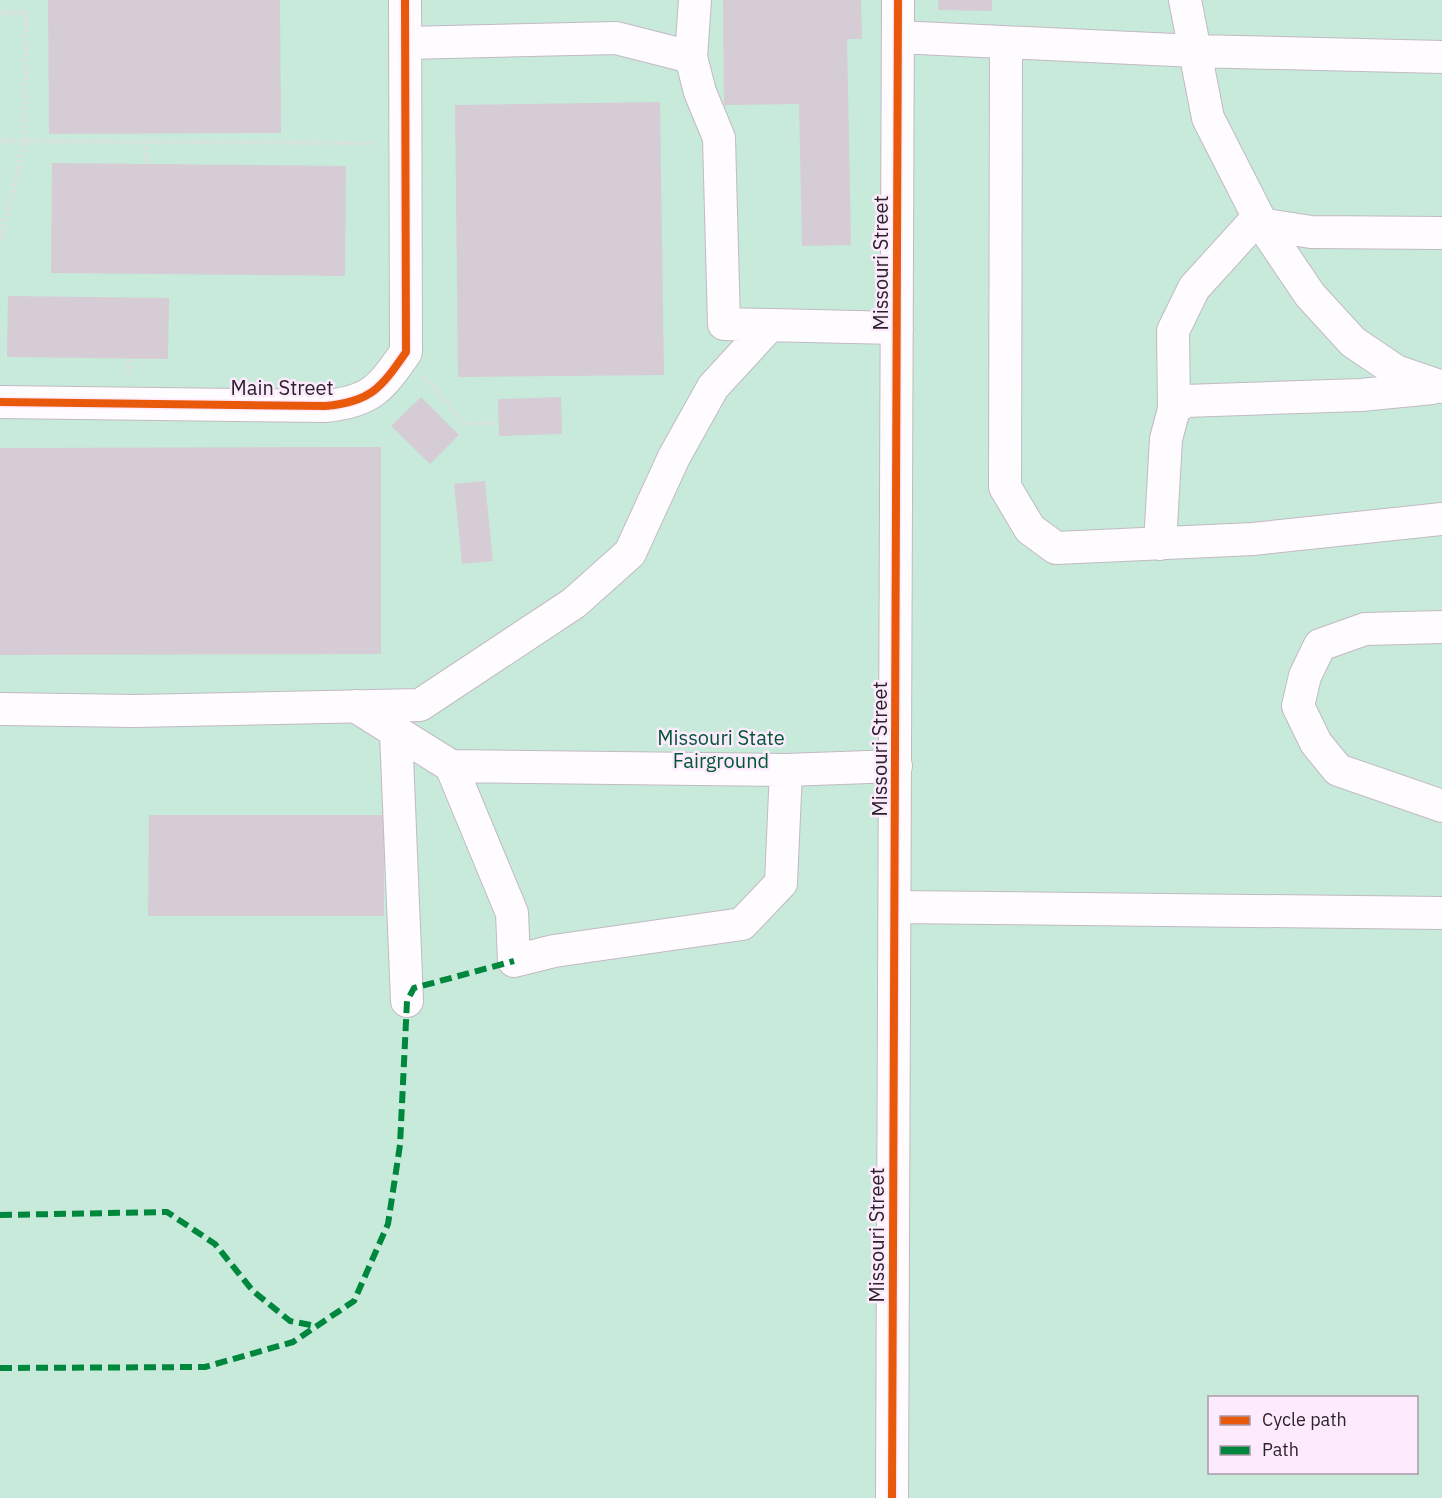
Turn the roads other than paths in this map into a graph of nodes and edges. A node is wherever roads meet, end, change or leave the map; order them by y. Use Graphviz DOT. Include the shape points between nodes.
graph roads {
  1 [pos="405,0"];
  2 [pos="695,0"];
  3 [pos="898,0"];
  4 [pos="1185,0"];
  5 [pos="898,37"];
  6 [pos="405,43"];
  7 [pos="1006,43"];
  8 [pos="1195,51"];
  9 [pos="691,57"];
  10 [pos="1442,57"];
  11 [pos="1262,224"];
  12 [pos="1442,233"];
  13 [pos="770,325"];
  14 [pos="897,328"];
  15 [pos="1442,387"];
  16 [pos="0,402"];
  17 [pos="1174,409"];
  18 [pos="1442,519"];
  19 [pos="1160,544"];
  20 [pos="1442,627"];
  21 [pos="355,706"];
  22 [pos="0,709"];
  23 [pos="396,732"];
  24 [pos="451,766"];
  25 [pos="896,766"];
  26 [pos="786,770"];
  27 [pos="1442,806"];
  28 [pos="895,907"];
  29 [pos="1442,913"];
  30 [pos="407,1001"];
  31 [pos="892,1498"];
  1 -- 6 [label="street, Main Street"];
  2 -- 9 [label="street"];
  3 -- 5 [label="street, Missouri Street"];
  4 -- 8 [label="street"];
  5 -- 7 [label="street"];
  5 -- 14 [label="street, Missouri Street"];
  6 -- 9 [label="street" via="616,38"];
  6 -- 16 [label="street, Main Street" via="406,351 392,375 352,404 325,406"];
  7 -- 8 [label="street"];
  7 -- 19 [label="street" via="1005,487 1030,529 1056,548"];
  8 -- 10 [label="street"];
  8 -- 11 [label="street" via="1208,118"];
  9 -- 13 [label="street" via="719,138 724,324"];
  11 -- 12 [label="street" via="1311,232"];
  11 -- 15 [label="street" via="1310,295 1353,342 1396,371"];
  11 -- 17 [label="street" via="1254,223 1221,255 1194,288 1173,331"];
  13 -- 14 [label="street"];
  13 -- 21 [label="street" via="713,387 674,457 630,553 574,603 420,705"];
  14 -- 25 [label="street, Missouri Street"];
  15 -- 17 [label="street" via="1361,395 1185,401"];
  17 -- 19 [label="street" via="1166,439"];
  18 -- 19 [label="street" via="1253,539"];
  20 -- 27 [label="street" via="1365,629 1320,645 1305,676 1298,706 1316,743 1338,770"];
  21 -- 22 [label="street" via="135,711"];
  21 -- 23 [label="street"];
  23 -- 24 [label="street"];
  23 -- 30 [label="street"];
  24 -- 26 [label="street"];
  24 -- 26 [label="street" via="512,913 513,960 742,924 781,883"];
  25 -- 26 [label="street"];
  25 -- 28 [label="street, Missouri Street"];
  28 -- 29 [label="street"];
  28 -- 31 [label="street, Missouri Street"];
}
